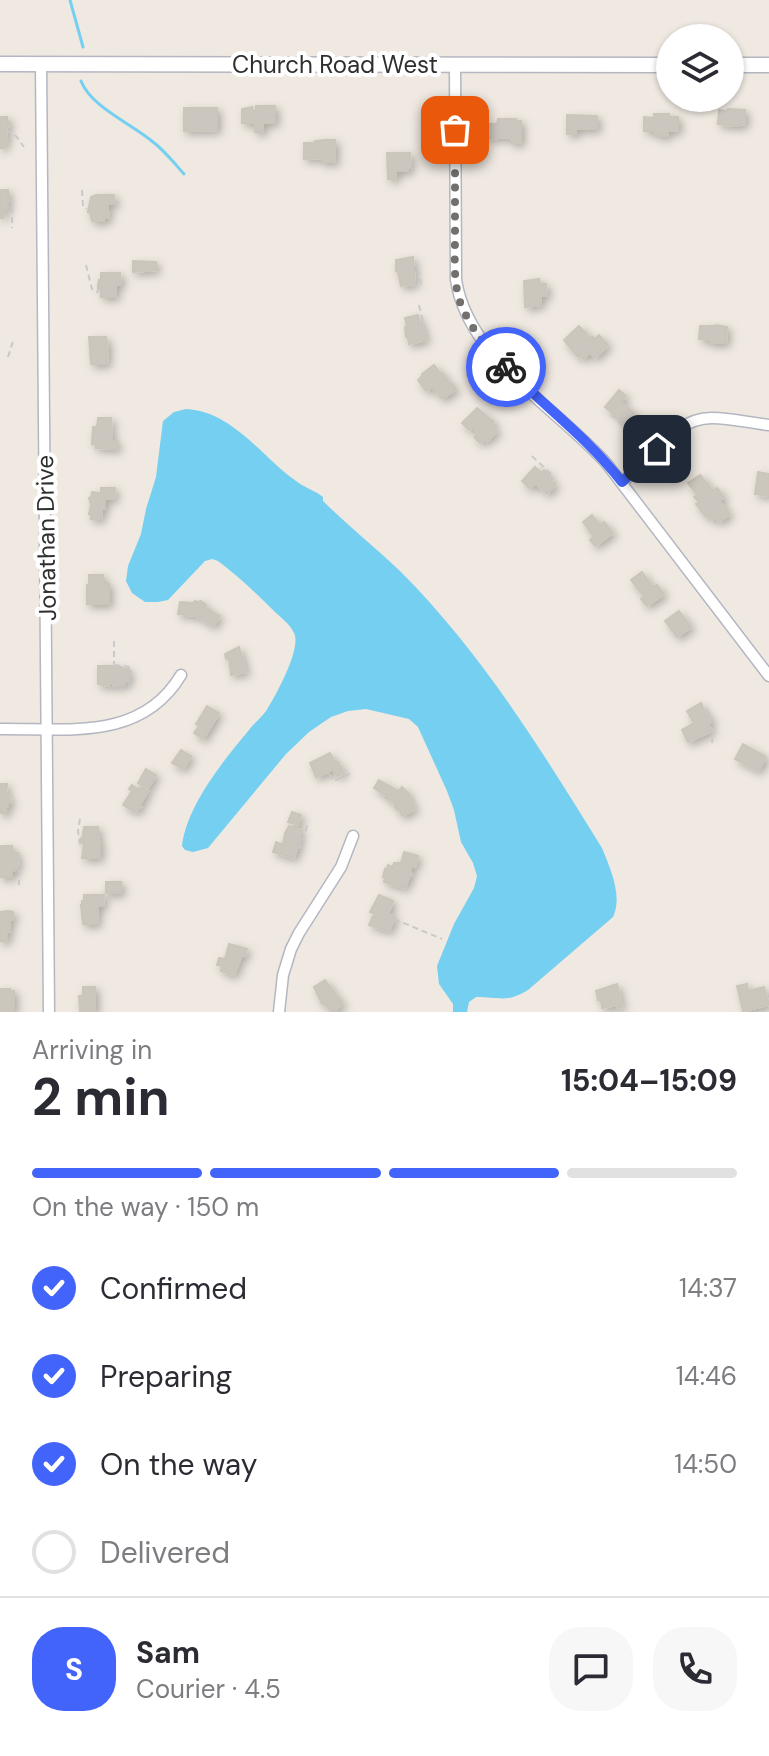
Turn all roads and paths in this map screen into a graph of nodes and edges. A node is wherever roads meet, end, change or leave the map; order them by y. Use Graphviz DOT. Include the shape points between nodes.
graph roads {
  1 [pos="0,64"];
  2 [pos="41,64"];
  3 [pos="455,65"];
  4 [pos="656,65"];
  5 [pos="744,65"];
  6 [pos="769,65"];
  7 [pos="6,130"];
  8 [pos="24,147"];
  9 [pos="82,190"];
  10 [pos="8,200"];
  11 [pos="87,209"];
  12 [pos="12,228"];
  13 [pos="86,265"];
  14 [pos="414,266"];
  15 [pos="411,286"];
  16 [pos="99,292"];
  17 [pos="419,305"];
  18 [pos="424,332"];
  19 [pos="14,338"];
  20 [pos="8,357"];
  21 [pos="613,414"];
  22 [pos="631,423"];
  23 [pos="769,425"];
  24 [pos="532,456"];
  25 [pos="549,477"];
  26 [pos="622,482"];
  27 [pos="114,641"];
  28 [pos="181,675"];
  29 [pos="769,676"];
  30 [pos="112,683"];
  31 [pos="707,710"];
  32 [pos="48,728"];
  33 [pos="0,729"];
  34 [pos="712,743"];
  35 [pos="353,772"];
  36 [pos="329,774"];
  37 [pos="80,819"];
  38 [pos="308,823"];
  39 [pos="353,836"];
  40 [pos="80,845"];
  41 [pos="298,847"];
  42 [pos="18,861"];
  43 [pos="19,885"];
  44 [pos="394,919"];
  45 [pos="442,939"];
  46 [pos="49,1012"];
  47 [pos="279,1012"];
  1 -- 2 [label="street, Church Road West"];
  2 -- 3 [label="street, Church Road West"];
  2 -- 32 [label="street, Jonathan Drive"];
  3 -- 4 [label="street, Church Road West"];
  3 -- 26 [label="street" via="455,265 463,309 496,357"];
  5 -- 6 [label="street"];
  7 -- 8 [label="path"];
  9 -- 11 [label="path"];
  10 -- 12 [label="path"];
  13 -- 16 [label="path" via="92,289"];
  14 -- 15 [label="path" via="421,284"];
  17 -- 18 [label="path"];
  19 -- 20 [label="path"];
  21 -- 22 [label="path" via="626,428"];
  23 -- 26 [label="street" via="718,418 688,422"];
  24 -- 25 [label="path"];
  26 -- 29 [label="street"];
  27 -- 30 [label="path" via="114,665 131,667 132,677 122,689"];
  28 -- 32 [label="street" via="157,704 138,716 104,727"];
  31 -- 34 [label="path" via="714,722"];
  32 -- 33 [label="street"];
  32 -- 46 [label="street, Jonathan Drive"];
  35 -- 36 [label="path" via="334,781"];
  37 -- 40 [label="path"];
  38 -- 41 [label="path"];
  39 -- 47 [label="street" via="341,867 291,949"];
  42 -- 43 [label="path"];
  44 -- 45 [label="path"];
}
